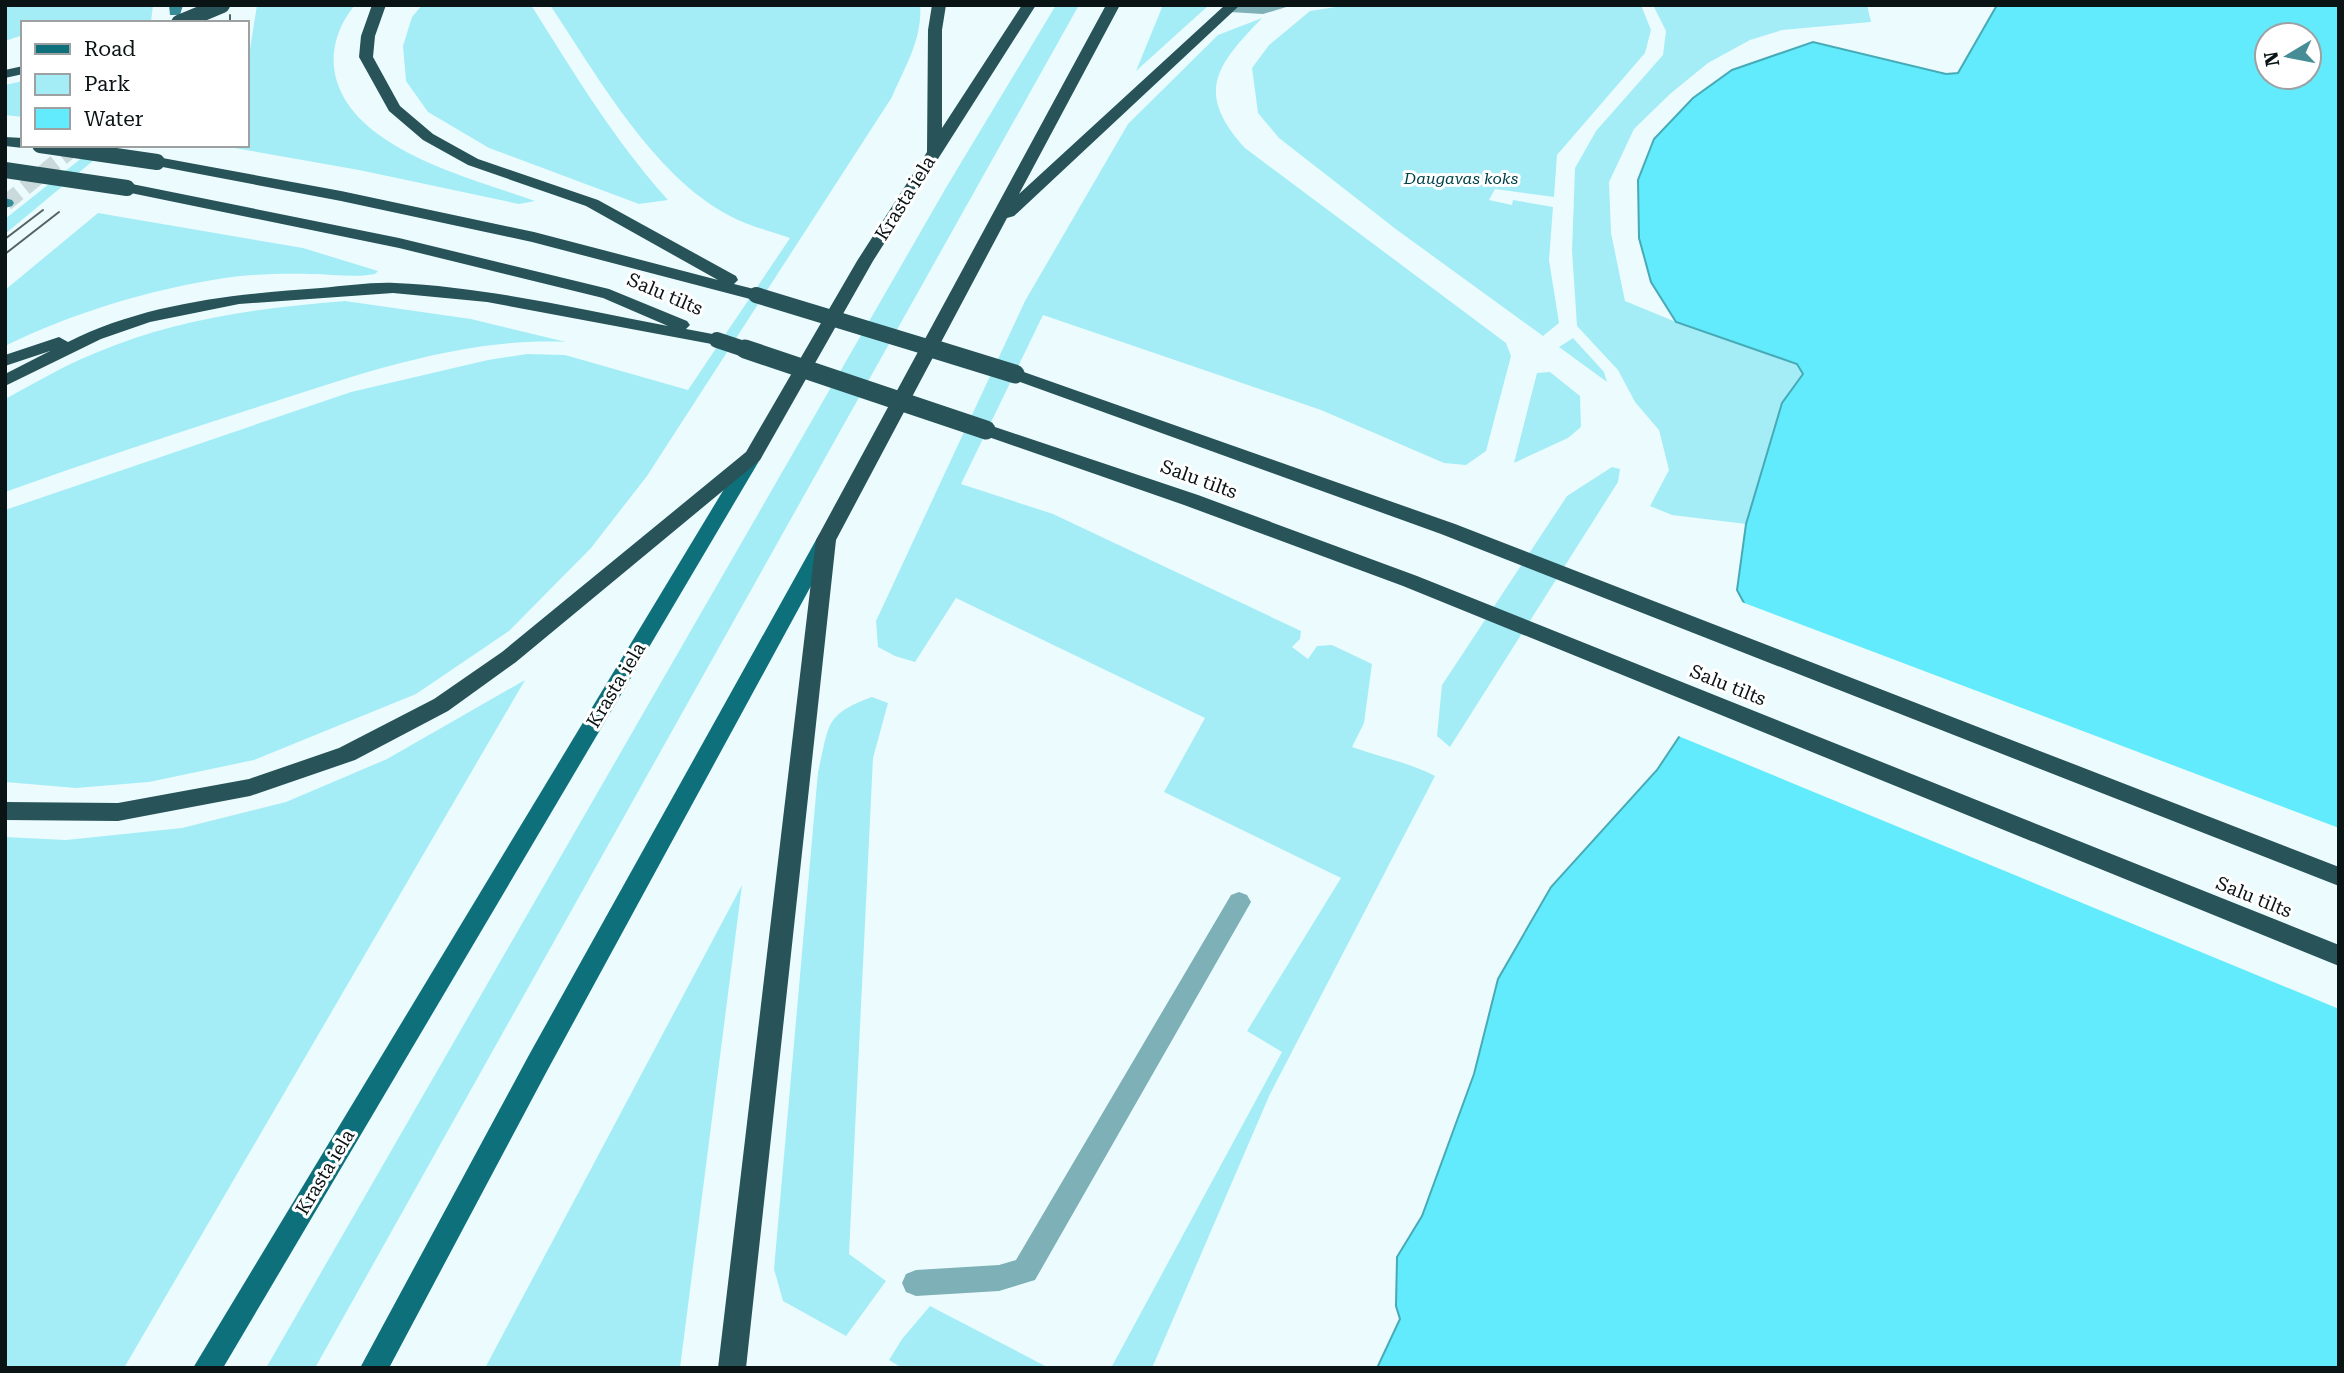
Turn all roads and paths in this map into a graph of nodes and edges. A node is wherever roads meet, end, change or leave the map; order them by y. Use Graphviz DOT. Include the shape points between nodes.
graph roads {
  1 [pos="222,5"];
  2 [pos="379,5"];
  3 [pos="394,5"];
  4 [pos="939,5"];
  5 [pos="1028,5"];
  6 [pos="1113,5"];
  7 [pos="1286,5"];
  8 [pos="1231,7"];
  9 [pos="177,13"];
  10 [pos="374,24"];
  11 [pos="54,147"];
  12 [pos="934,152"];
  13 [pos="5,170"];
  14 [pos="996,224"];
  15 [pos="756,295"];
  16 [pos="95,335"];
  17 [pos="717,340"];
  18 [pos="5,361"];
  19 [pos="5,381"];
  20 [pos="753,456"];
  21 [pos="826,540"];
  22 [pos="5,811"];
  23 [pos="2339,877"];
  24 [pos="1239,902"];
  25 [pos="2339,956"];
  26 [pos="916,1283"];
  27 [pos="207,1368"];
  28 [pos="374,1368"];
  29 [pos="732,1368"];
  1 -- 9 [label="highway, bridge"];
  2 -- 10 [label="highway"];
  3 -- 10 [label="highway"];
  4 -- 12 [label="highway"];
  5 -- 12 [label="highway, Krasta iela"];
  6 -- 14 [label="highway"];
  7 -- 8 [label="street" via="1263,10"];
  8 -- 14 [label="highway"];
  10 -- 15 [label="highway" via="366,57 394,108 428,136 473,162 592,203"];
  11 -- 15 [label="highway, Salu tilts, bridge" via="341,196 534,237"];
  12 -- 20 [label="highway, Krasta iela" via="865,261"];
  13 -- 17 [label="highway, Salu tilts, bridge" via="127,188 399,243 608,294"];
  14 -- 21 [label="highway"];
  15 -- 23 [label="highway, Salu tilts, bridge" via="1015,374 1448,529"];
  16 -- 17 [label="highway" via="146,318 239,299 393,288 486,297"];
  16 -- 18 [label="highway" via="56,342"];
  16 -- 19 [label="highway"];
  17 -- 25 [label="highway, Salu tilts, bridge" via="1191,499 1410,581"];
  20 -- 22 [label="highway" via="509,657 441,705 347,754 250,787 118,812"];
  20 -- 27 [label="main road, Krasta iela"];
  21 -- 28 [label="main road"];
  21 -- 29 [label="highway"];
  24 -- 26 [label="street" via="1025,1271 999,1278"];
}
